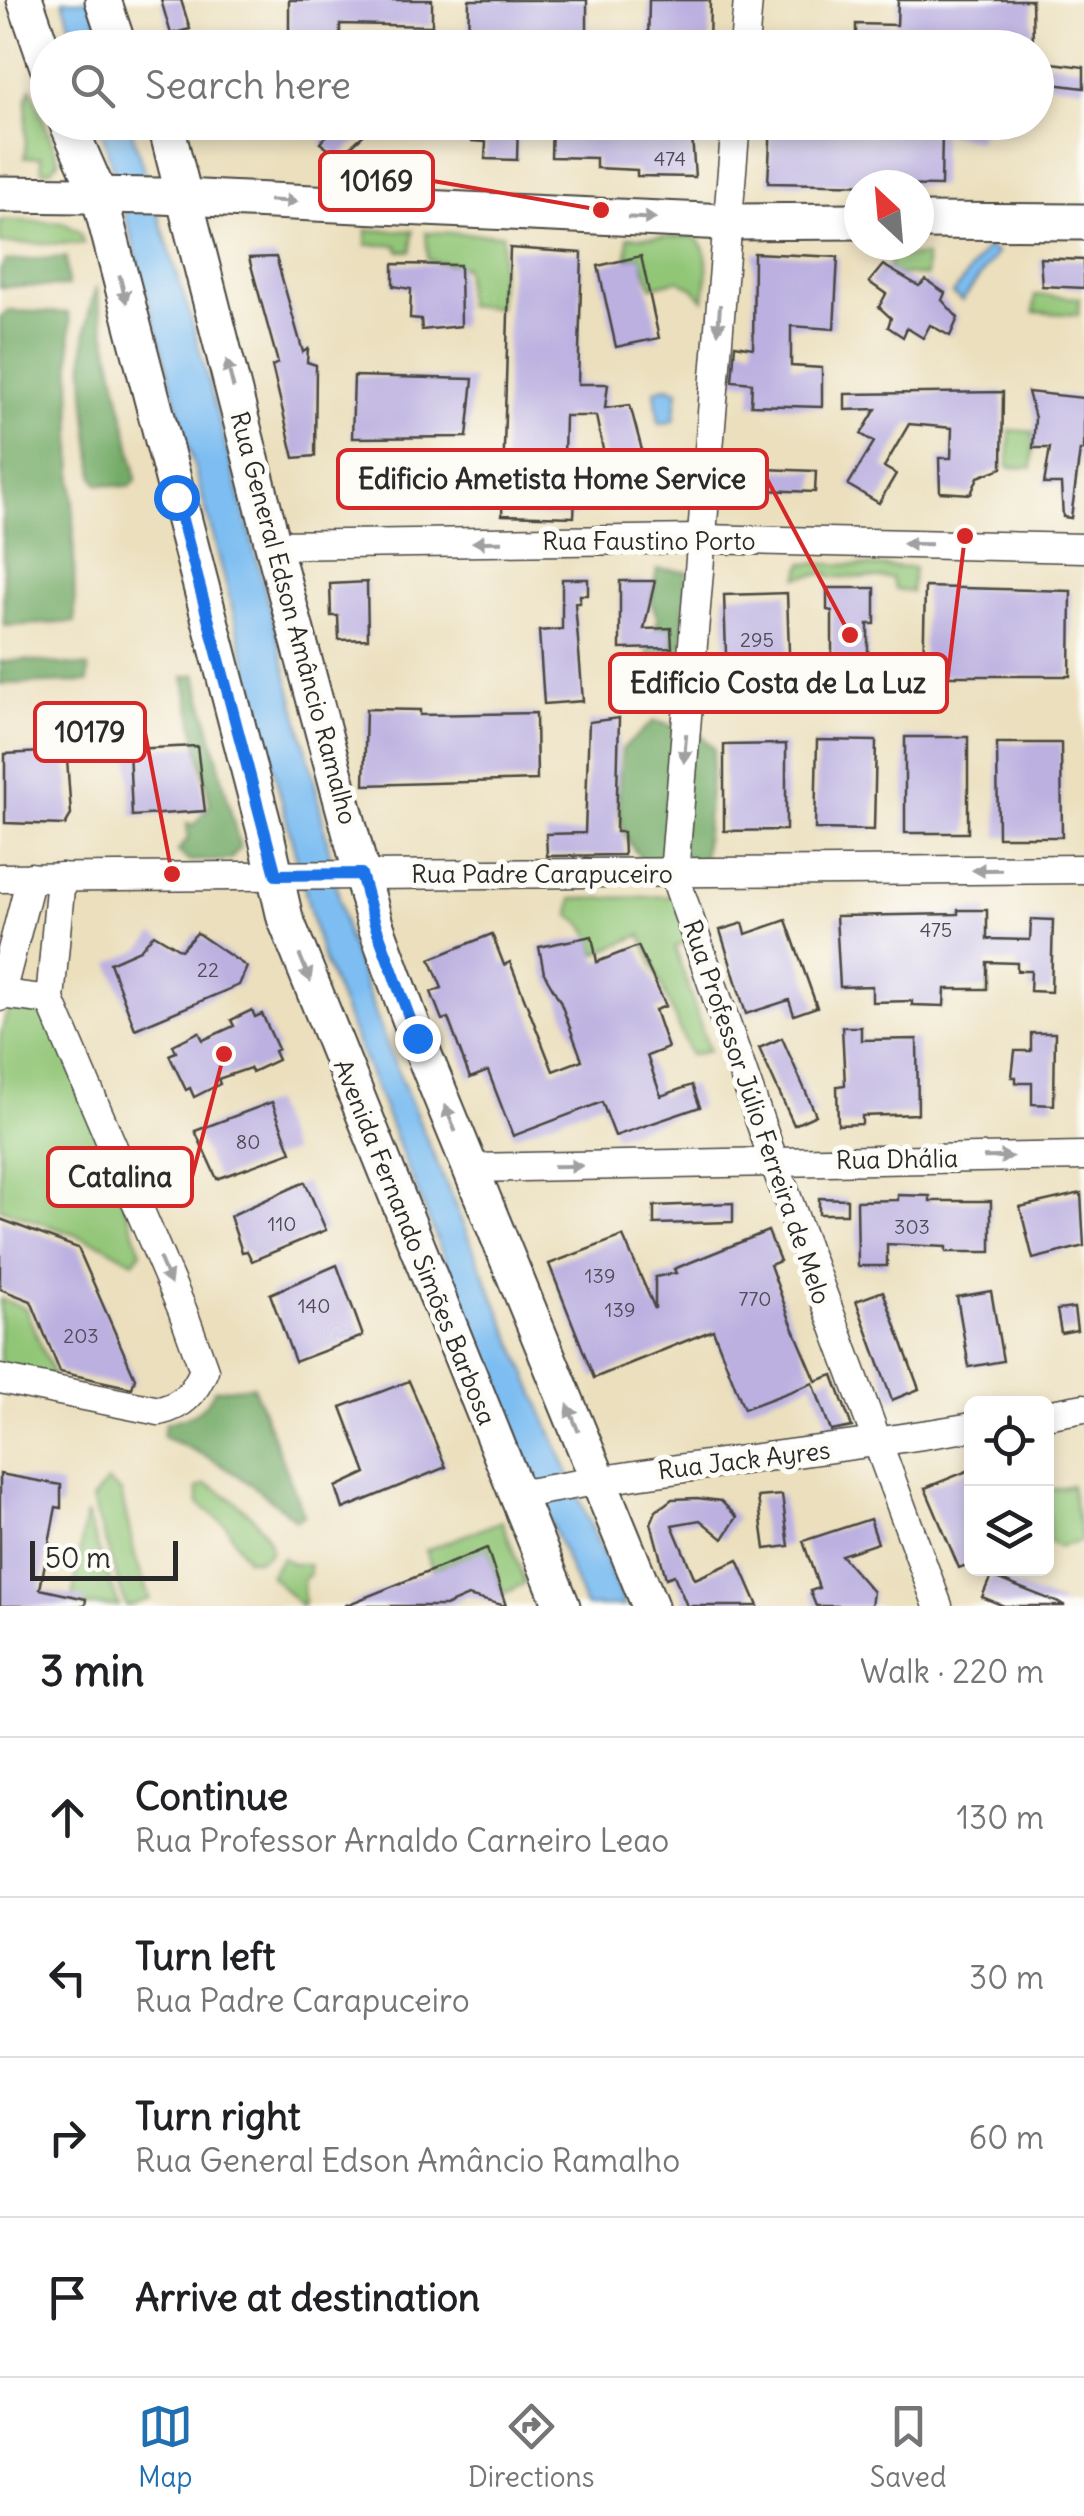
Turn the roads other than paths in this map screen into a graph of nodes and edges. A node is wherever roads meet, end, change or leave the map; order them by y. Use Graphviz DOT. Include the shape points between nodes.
graph roads {
  1 [pos="25,0"];
  2 [pos="48,0"];
  3 [pos="103,0"];
  4 [pos="128,0"];
  5 [pos="748,0"];
  6 [pos="35,30"];
  7 [pos="58,30"];
  8 [pos="113,30"];
  9 [pos="137,30"];
  10 [pos="746,30"];
  11 [pos="76,140"];
  12 [pos="90,140"];
  13 [pos="154,140"];
  14 [pos="167,140"];
  15 [pos="734,140"];
  16 [pos="0,194"];
  17 [pos="104,195"];
  18 [pos="173,196"];
  19 [pos="844,221"];
  20 [pos="727,222"];
  21 [pos="934,222"];
  22 [pos="1084,222"];
  23 [pos="702,538"];
  24 [pos="273,545"];
  25 [pos="1084,548"];
  26 [pos="1084,869"];
  27 [pos="358,874"];
  28 [pos="674,874"];
  29 [pos="288,875"];
  30 [pos="31,876"];
  31 [pos="61,877"];
  32 [pos="0,878"];
  33 [pos="0,995"];
  34 [pos="50,1000"];
  35 [pos="1084,1156"];
  36 [pos="774,1162"];
  37 [pos="470,1168"];
  38 [pos="0,1379"];
  39 [pos="1084,1408"];
  40 [pos="1054,1413"];
  41 [pos="964,1428"];
  42 [pos="876,1444"];
  43 [pos="592,1481"];
  44 [pos="523,1494"];
  45 [pos="562,1606"];
  46 [pos="650,1606"];
  47 [pos="938,1606"];
  1 -- 6 [label="main road"];
  2 -- 7 [label="main road"];
  3 -- 8 [label="main road"];
  4 -- 9 [label="main road"];
  5 -- 10 [label="street"];
  11 -- 17 [label="main road"];
  12 -- 17 [label="main road"];
  13 -- 18 [label="main road"];
  14 -- 18 [label="main road, Rua General Edson Amâncio Ramalho"];
  15 -- 20 [label="street, Rua Professor Júlio Ferreira de Melo"];
  16 -- 17 [label="main road"];
  17 -- 18 [label="main road"];
  17 -- 29 [label="main road, Avenida Fernando Simões Barbosa, one-way"];
  18 -- 20 [label="main road, one-way"];
  24 -- 18 [label="main road, Rua General Edson Amâncio Ramalho, one-way"];
  19 -- 20 [label="main road"];
  20 -- 23 [label="street, Rua Professor Júlio Ferreira de Melo, one-way"];
  21 -- 22 [label="main road"];
  23 -- 24 [label="street, Rua Faustino Porto, one-way"];
  25 -- 23 [label="street, Rua Faustino Porto, one-way"];
  23 -- 28 [label="street, Rua Professor Júlio Ferreira de Melo, one-way"];
  24 -- 27 [label="main road, Rua General Edson Amâncio Ramalho"];
  26 -- 28 [label="street, Rua Padre Carapuceiro, one-way"];
  27 -- 28 [label="street, Rua Padre Carapuceiro"];
  27 -- 29 [label="street, Rua Padre Carapuceiro"];
  37 -- 27 [label="main road, Rua General Edson Amâncio Ramalho, one-way"];
  28 -- 36 [label="street, Rua Professor Júlio Ferreira de Melo"];
  29 -- 31 [label="street, Rua Padre Carapuceiro"];
  29 -- 44 [label="main road, Avenida Fernando Simões Barbosa, one-way" via="285,918"];
  30 -- 31 [label="street, Rua Padre Carapuceiro"];
  30 -- 32 [label="street, Rua Padre Carapuceiro"];
  30 -- 33 [label="street"];
  31 -- 34 [label="street"];
  33 -- 34 [label="street"];
  34 -- 38 [label="street, one-way" via="204,1370 190,1396 160,1411"];
  36 -- 35 [label="street, Rua Dhália, one-way"];
  37 -- 36 [label="street, Rua Dhália, one-way"];
  36 -- 42 [label="street, Rua Professor Júlio Ferreira de Melo"];
  43 -- 37 [label="main road, Rua General Edson Amâncio Ramalho, one-way"];
  39 -- 40 [label="street"];
  41 -- 42 [label="street, Rua Jack Ayres"];
  42 -- 43 [label="street, Rua Jack Ayres"];
  42 -- 47 [label="street, Rua Professor Júlio Ferreira de Melo"];
  43 -- 44 [label="street, Rua Jack Ayres"];
  43 -- 46 [label="main road, Rua General Edson Amâncio Ramalho"];
  44 -- 45 [label="main road, Avenida Fernando Simões Barbosa"];
}
